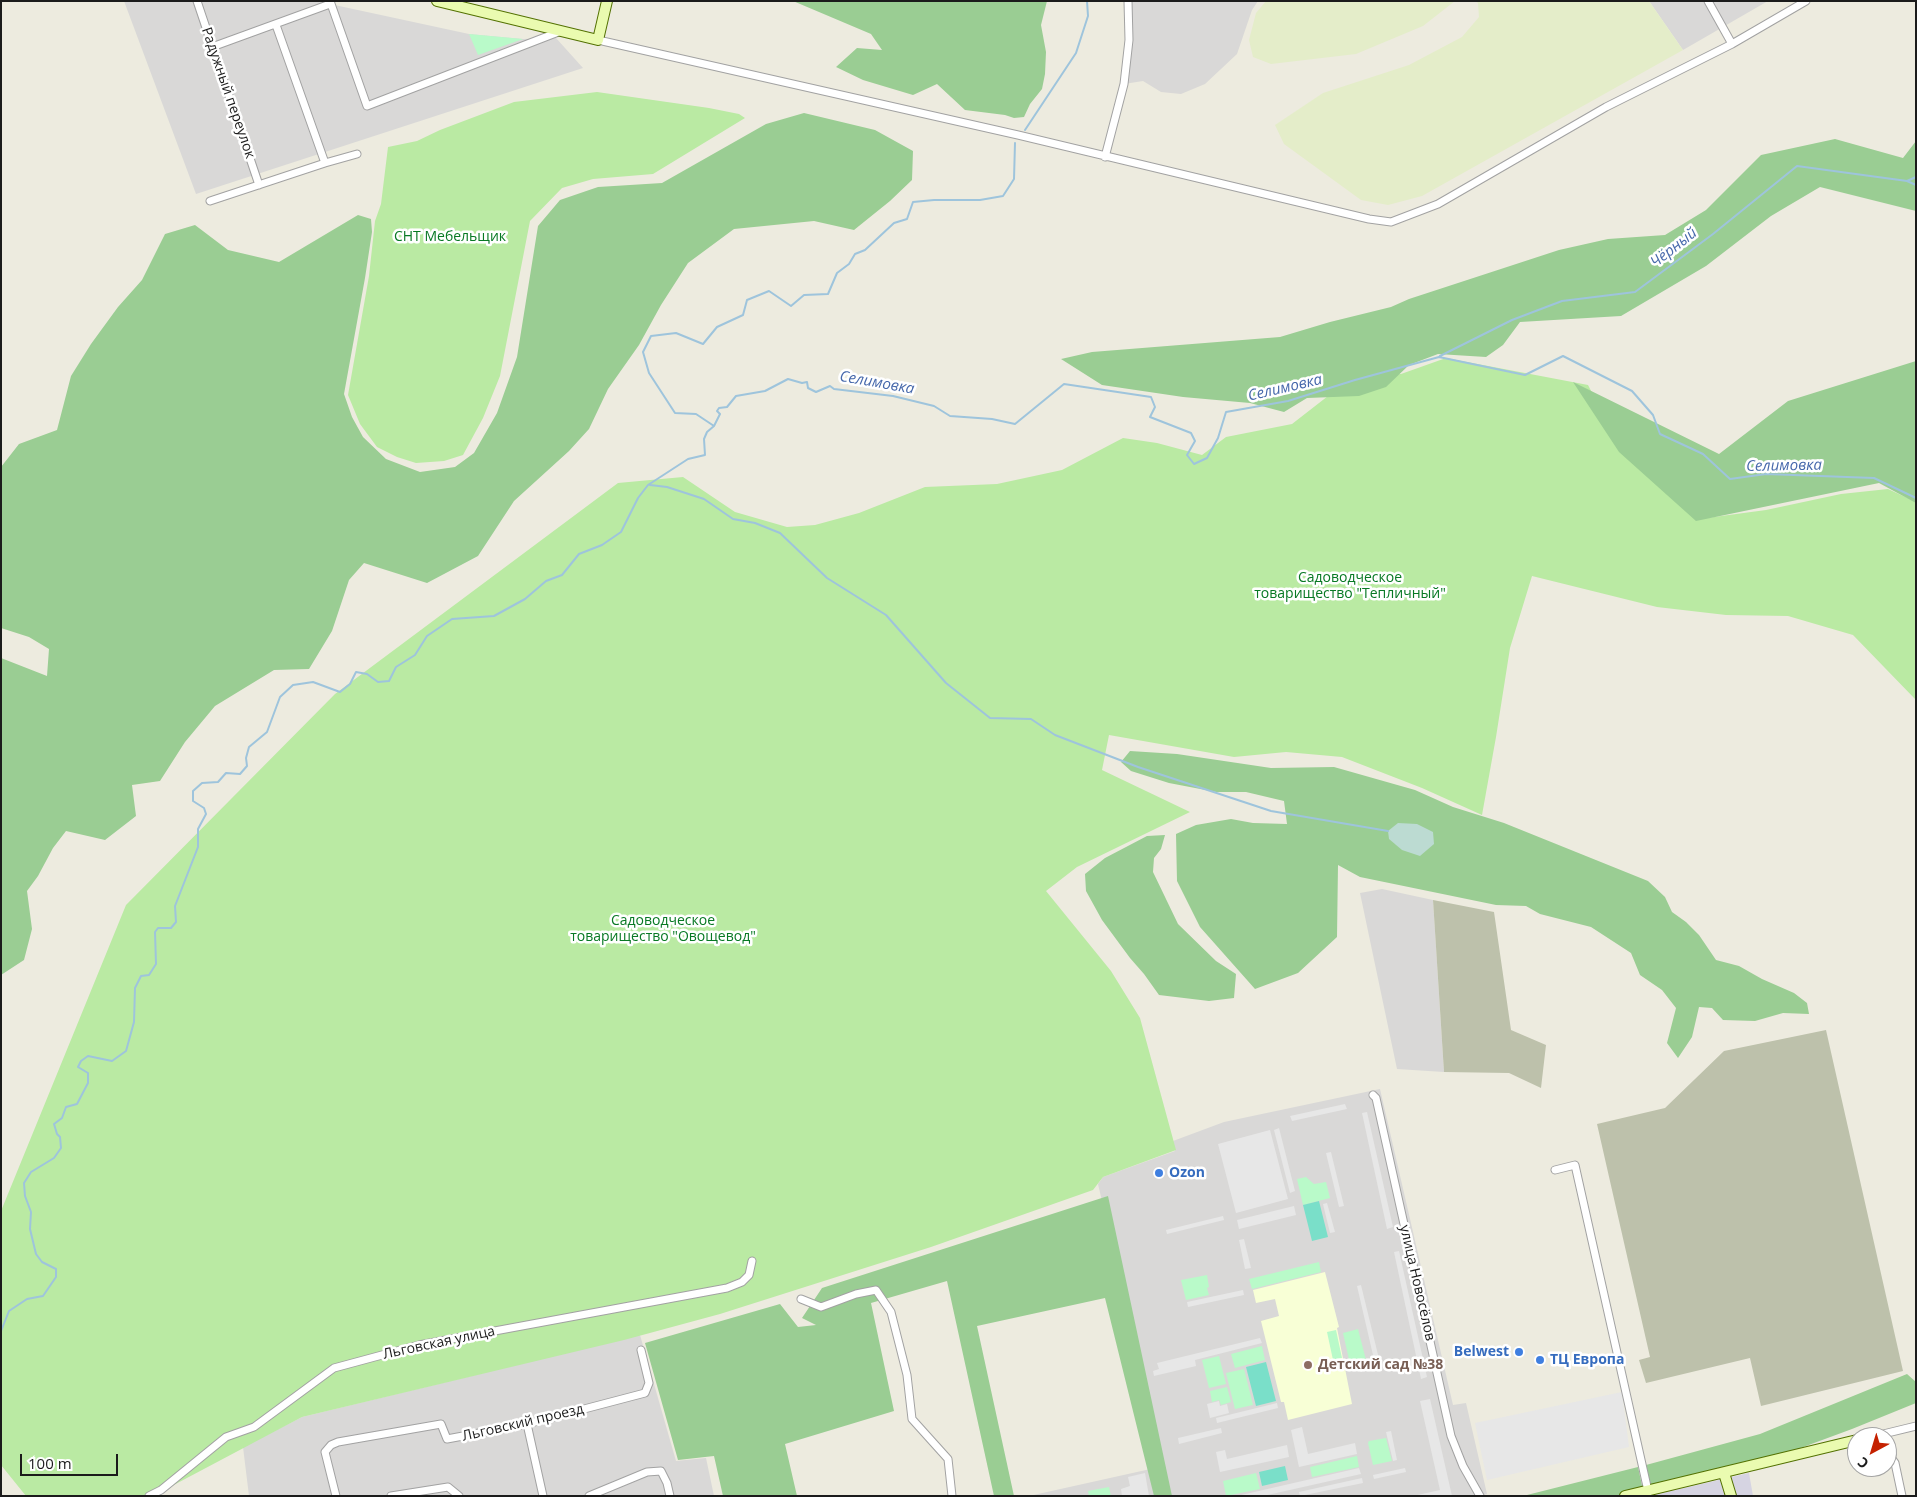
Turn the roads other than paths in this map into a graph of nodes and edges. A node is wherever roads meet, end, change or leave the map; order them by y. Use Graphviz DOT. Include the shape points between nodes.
graph roads {
  1 [pos="197,1"];
  2 [pos="437,1"];
  3 [pos="607,1"];
  4 [pos="1128,1"];
  5 [pos="1708,1"];
  6 [pos="1806,1"];
  7 [pos="330,3"];
  8 [pos="276,24"];
  9 [pos="561,31"];
  10 [pos="598,40"];
  11 [pos="1732,44"];
  12 [pos="212,47"];
  13 [pos="357,154"];
  14 [pos="1105,157"];
  15 [pos="325,163"];
  16 [pos="259,185"];
  17 [pos="210,201"];
  18 [pos="1373,1096"];
  19 [pos="1555,1170"];
  20 [pos="752,1261"];
  21 [pos="801,1299"];
  22 [pos="641,1350"];
  23 [pos="527,1424"];
  24 [pos="1916,1426"];
  25 [pos="1897,1431"];
  26 [pos="1847,1442"];
  27 [pos="1897,1472"];
  28 [pos="1724,1473"];
  29 [pos="1644,1494"];
  30 [pos="591,1495"];
  31 [pos="149,1496"];
  32 [pos="336,1496"];
  33 [pos="391,1496"];
  34 [pos="459,1496"];
  35 [pos="543,1496"];
  36 [pos="670,1496"];
  37 [pos="952,1496"];
  38 [pos="1480,1496"];
  39 [pos="1625,1496"];
  40 [pos="1731,1496"];
  41 [pos="1902,1496"];
  1 -- 12 [label="street, Радужный переулок"];
  2 -- 9 [label="street"];
  3 -- 10 [label="street"];
  4 -- 14 [label="street" via="1129,40 1124,84"];
  5 -- 11 [label="street"];
  6 -- 11 [label="street"];
  7 -- 8 [label="street"];
  7 -- 9 [label="street" via="367,106"];
  8 -- 12 [label="street"];
  8 -- 15 [label="street"];
  9 -- 10 [label="street"];
  10 -- 14 [label="street"];
  11 -- 14 [label="street" via="1606,107 1438,204 1391,222"];
  12 -- 16 [label="street, Радужный переулок"];
  13 -- 15 [label="street"];
  15 -- 16 [label="street"];
  16 -- 17 [label="street"];
  18 -- 38 [label="street, улица Новосёлов" via="1451,1436"];
  19 -- 29 [label="street" via="1575,1165"];
  20 -- 31 [label="street, Льговская улица" via="749,1275 727,1288 419,1344 334,1368 254,1427 226,1437 161,1490"];
  21 -- 37 [label="street" via="822,1307 876,1290 891,1312 907,1375 912,1420 948,1460"];
  22 -- 23 [label="street, Льговский проезд" via="649,1383 645,1394"];
  23 -- 32 [label="street, Льговский проезд" via="447,1440 440,1424 338,1442 326,1452"];
  23 -- 35 [label="street"];
  24 -- 25 [label="street"];
  26 -- 28 [label="street"];
  27 -- 41 [label="street"];
  28 -- 29 [label="street"];
  28 -- 40 [label="street"];
  29 -- 39 [label="street"];
  30 -- 36 [label="street" via="647,1472 660,1471"];
  33 -- 34 [label="street" via="448,1487"];
}
